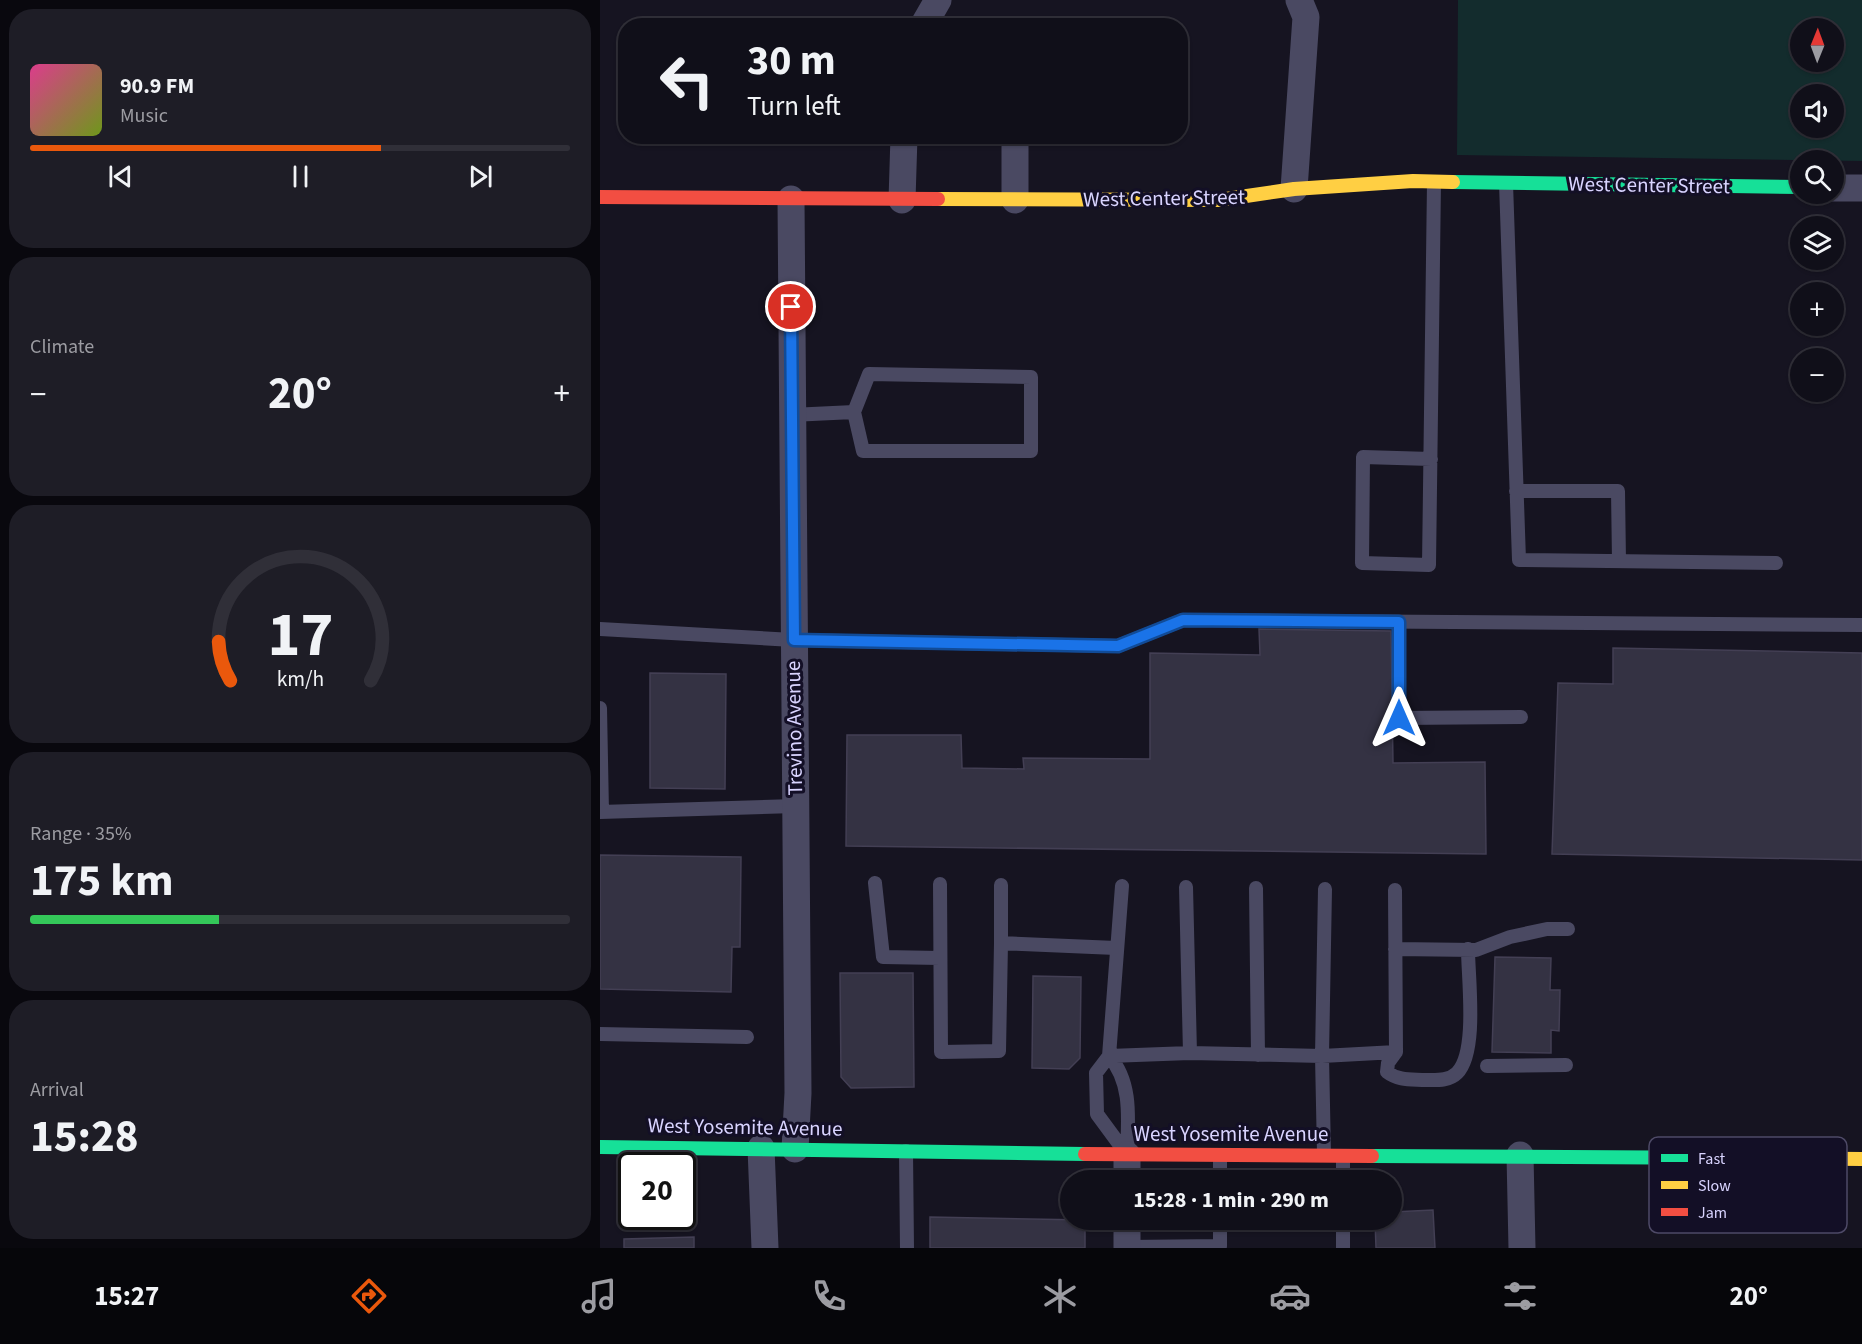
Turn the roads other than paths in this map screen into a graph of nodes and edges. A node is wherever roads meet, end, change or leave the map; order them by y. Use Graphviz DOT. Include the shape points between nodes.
graph roads {
  1 [pos="938,0"];
  2 [pos="1299,0"];
  3 [pos="928,18"];
  4 [pos="904,144"];
  5 [pos="1015,144"];
  6 [pos="1434,182"];
  7 [pos="1506,183"];
  8 [pos="1790,188"];
  9 [pos="1844,188"];
  10 [pos="1862,188"];
  11 [pos="1294,189"];
  12 [pos="600,196"];
  13 [pos="791,199"];
  14 [pos="902,200"];
  15 [pos="1015,200"];
  16 [pos="854,412"];
  17 [pos="791,416"];
  18 [pos="1431,459"];
  19 [pos="1516,491"];
  20 [pos="1619,561"];
  21 [pos="1776,563"];
  22 [pos="1399,622"];
  23 [pos="1862,625"];
  24 [pos="600,628"];
  25 [pos="794,640"];
  26 [pos="600,708"];
  27 [pos="1521,717"];
  28 [pos="795,806"];
  29 [pos="601,812"];
  30 [pos="875,883"];
  31 [pos="940,884"];
  32 [pos="1001,885"];
  33 [pos="1122,886"];
  34 [pos="1186,887"];
  35 [pos="1256,888"];
  36 [pos="1325,889"];
  37 [pos="1395,890"];
  38 [pos="1568,929"];
  39 [pos="1001,943"];
  40 [pos="1116,948"];
  41 [pos="1395,949"];
  42 [pos="1468,949"];
  43 [pos="940,958"];
  44 [pos="600,1034"];
  45 [pos="747,1037"];
  46 [pos="1396,1052"];
  47 [pos="1190,1053"];
  48 [pos="1258,1055"];
  49 [pos="1109,1056"];
  50 [pos="1322,1056"];
  51 [pos="1566,1065"];
  52 [pos="1487,1066"];
  53 [pos="600,1147"];
  54 [pos="761,1148"];
  55 [pos="795,1149"];
  56 [pos="906,1150"];
  57 [pos="1220,1154"];
  58 [pos="1324,1154"];
  59 [pos="1343,1154"];
  60 [pos="1520,1155"];
  61 [pos="1649,1157"];
  62 [pos="1847,1159"];
  63 [pos="1862,1159"];
  64 [pos="1127,1168"];
  65 [pos="1220,1170"];
  66 [pos="1343,1170"];
  67 [pos="1127,1230"];
  68 [pos="1221,1230"];
  69 [pos="1343,1230"];
  70 [pos="1127,1247"];
  71 [pos="1224,1247"];
  72 [pos="765,1248"];
  73 [pos="907,1248"];
  74 [pos="1343,1248"];
  75 [pos="1522,1248"];
  1 -- 3 [label="street"];
  2 -- 11 [label="street" via="1306,17"];
  4 -- 14 [label="street"];
  5 -- 15 [label="street"];
  6 -- 7 [label="main road, West Center Street"];
  6 -- 11 [label="main road, West Center Street"];
  6 -- 18 [label="lane"];
  7 -- 8 [label="main road, West Center Street"];
  7 -- 19 [label="lane"];
  9 -- 10 [label="street"];
  11 -- 15 [label="main road, West Center Street" via="1219,200"];
  12 -- 13 [label="main road, West Center Street"];
  13 -- 14 [label="main road, West Center Street"];
  13 -- 17 [label="street, Trevino Avenue"];
  14 -- 15 [label="main road, West Center Street"];
  16 -- 16 [label="lane" via="863,451 1031,451 1031,377 869,374"];
  16 -- 17 [label="lane"];
  17 -- 25 [label="street, Trevino Avenue"];
  18 -- 18 [label="lane" via="1429,565 1362,563 1363,457"];
  19 -- 20 [label="lane" via="1519,560"];
  19 -- 20 [label="lane" via="1618,491"];
  20 -- 21 [label="lane"];
  22 -- 23 [label="lane"];
  22 -- 25 [label="lane" via="1183,620 1118,646"];
  22 -- 27 [label="lane" via="1399,718"];
  24 -- 25 [label="lane"];
  25 -- 28 [label="street, Trevino Avenue"];
  26 -- 29 [label="lane"];
  28 -- 29 [label="lane"];
  28 -- 55 [label="street, Trevino Avenue"];
  30 -- 43 [label="lane" via="883,957"];
  31 -- 43 [label="lane"];
  32 -- 39 [label="lane"];
  33 -- 40 [label="lane"];
  34 -- 47 [label="lane"];
  35 -- 48 [label="lane"];
  36 -- 50 [label="lane"];
  37 -- 41 [label="lane"];
  38 -- 42 [label="lane" via="1547,929"];
  39 -- 40 [label="lane"];
  39 -- 43 [label="lane" via="999,1051 941,1052"];
  40 -- 49 [label="lane"];
  41 -- 42 [label="lane"];
  41 -- 46 [label="lane"];
  42 -- 46 [label="lane" via="1469,1031 1466,1060 1457,1074 1444,1080 1396,1079 1387,1072"];
  44 -- 45 [label="lane"];
  46 -- 50 [label="lane"];
  47 -- 48 [label="lane"];
  47 -- 49 [label="lane"];
  48 -- 50 [label="lane"];
  49 -- 64 [label="lane" via="1120,1069 1129,1109"];
  49 -- 64 [label="lane" via="1096,1073 1097,1114"];
  50 -- 58 [label="lane"];
  51 -- 52 [label="lane"];
  53 -- 54 [label="main road, West Yosemite Avenue"];
  54 -- 55 [label="main road, West Yosemite Avenue"];
  54 -- 72 [label="street"];
  55 -- 56 [label="main road, West Yosemite Avenue"];
  56 -- 64 [label="main road, West Yosemite Avenue"];
  56 -- 73 [label="lane"];
  57 -- 58 [label="main road, West Yosemite Avenue"];
  57 -- 64 [label="main road, West Yosemite Avenue"];
  57 -- 65 [label="lane"];
  58 -- 59 [label="main road, West Yosemite Avenue"];
  59 -- 60 [label="main road, West Yosemite Avenue"];
  59 -- 66 [label="lane"];
  60 -- 61 [label="main road, West Yosemite Avenue"];
  60 -- 75 [label="street"];
  62 -- 63 [label="main road, West Yosemite Avenue"];
  67 -- 70 [label="street"];
  68 -- 71 [label="lane"];
  69 -- 74 [label="lane"];
  70 -- 71 [label="lane"];
}
